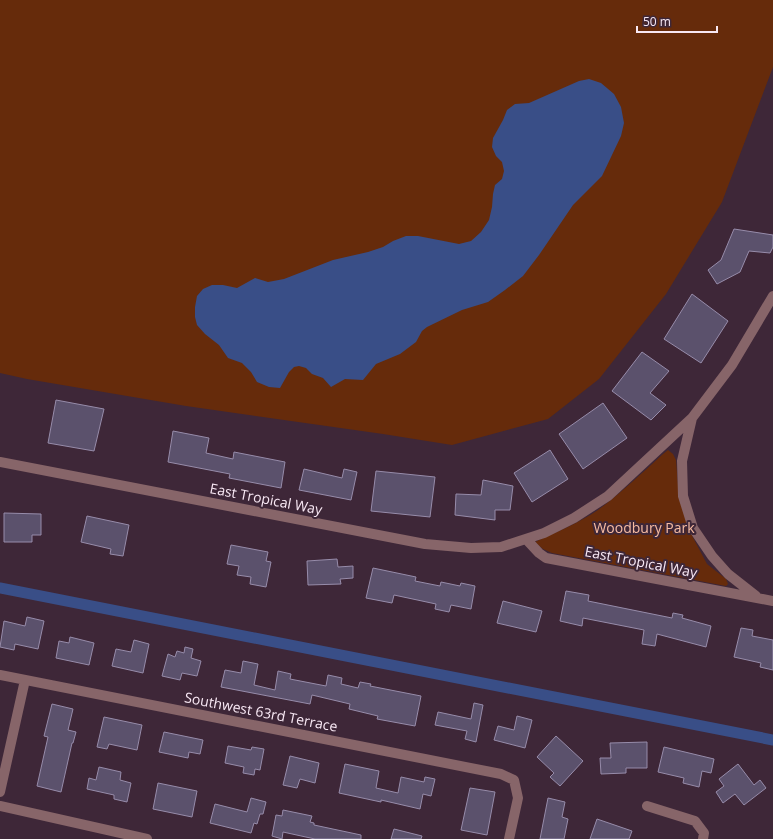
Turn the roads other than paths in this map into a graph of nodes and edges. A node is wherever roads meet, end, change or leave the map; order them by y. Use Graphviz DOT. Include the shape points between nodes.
graph roads {
  1 [pos="773,296"];
  2 [pos="692,418"];
  3 [pos="0,462"];
  4 [pos="526,539"];
  5 [pos="759,598"];
  6 [pos="773,601"];
  7 [pos="0,675"];
  8 [pos="25,680"];
  9 [pos="0,792"];
  10 [pos="0,806"];
  11 [pos="647,806"];
  12 [pos="703,836"];
  13 [pos="146,839"];
  14 [pos="509,839"];
  1 -- 2 [label="street, East Tropical Way" via="732,365"];
  2 -- 4 [label="street, East Tropical Way" via="608,496 574,518"];
  2 -- 5 [label="street, East Tropical Way" via="682,461 683,496 693,528 728,574"];
  3 -- 4 [label="street, East Tropical Way" via="425,544 471,548 501,547"];
  4 -- 5 [label="street, East Tropical Way" via="546,558"];
  5 -- 6 [label="street, East Tropical Way"];
  7 -- 8 [label="street, Southwest 63rd Terrace"];
  8 -- 9 [label="street"];
  8 -- 14 [label="street, Southwest 63rd Terrace" via="501,774 514,780 518,798"];
  10 -- 13 [label="street"];
  11 -- 12 [label="street" via="695,821"];
}
